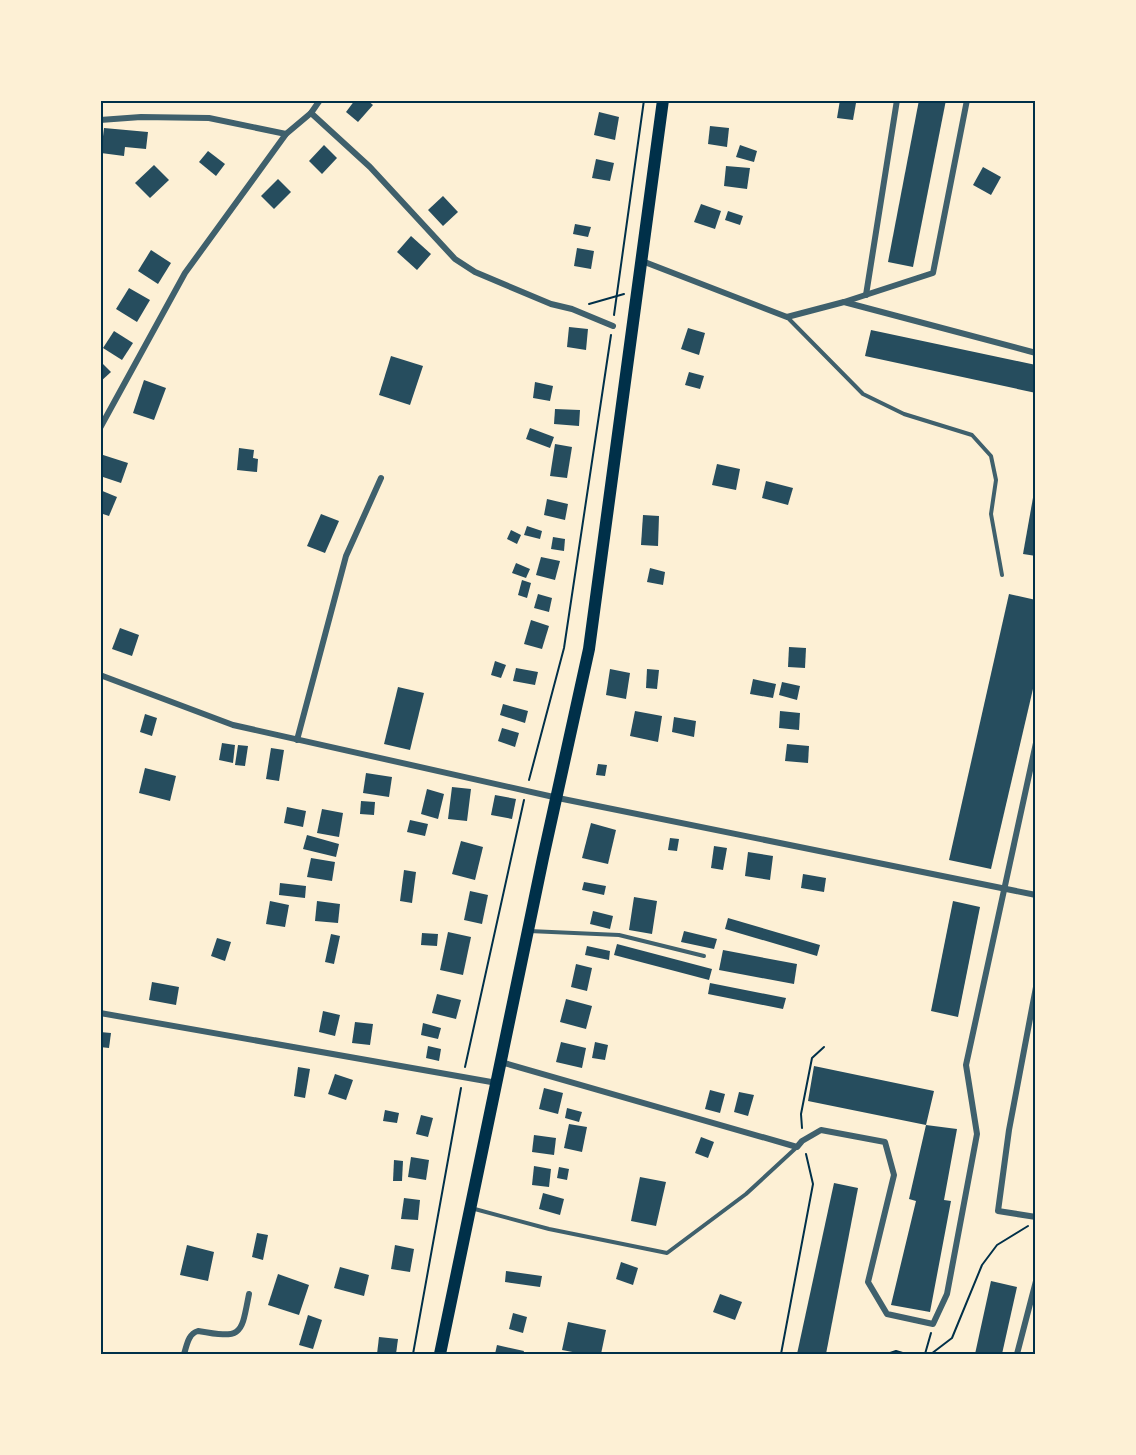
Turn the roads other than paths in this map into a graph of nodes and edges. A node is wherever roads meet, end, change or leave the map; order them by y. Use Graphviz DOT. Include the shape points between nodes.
graph roads {
  1 [pos="320,100"];
  2 [pos="663,100"];
  3 [pos="897,100"];
  4 [pos="967,100"];
  5 [pos="311,113"];
  6 [pos="100,120"];
  7 [pos="286,134"];
  8 [pos="642,261"];
  9 [pos="866,295"];
  10 [pos="844,302"];
  11 [pos="787,317"];
  12 [pos="613,326"];
  13 [pos="1035,353"];
  14 [pos="100,428"];
  15 [pos="381,478"];
  16 [pos="1002,575"];
  17 [pos="100,675"];
  18 [pos="297,740"];
  19 [pos="1035,743"];
  20 [pos="558,798"];
  21 [pos="1004,888"];
  22 [pos="1035,895"];
  23 [pos="528,931"];
  24 [pos="704,956"];
  25 [pos="1035,987"];
  26 [pos="100,1013"];
  27 [pos="501,1062"];
  28 [pos="497,1083"];
  29 [pos="797,1147"];
  30 [pos="470,1208"];
  31 [pos="1035,1219"];
  32 [pos="1035,1281"];
  33 [pos="249,1294"];
  34 [pos="184,1354"];
  35 [pos="440,1354"];
  36 [pos="1017,1354"];
  1 -- 5 [label="street"];
  2 -- 8 [label="main road"];
  3 -- 9 [label="street"];
  4 -- 9 [label="street" via="933,273"];
  5 -- 7 [label="street"];
  5 -- 12 [label="street" via="370,167 455,259 474,272"];
  6 -- 7 [label="street" via="209,118"];
  7 -- 14 [label="street" via="184,273"];
  8 -- 11 [label="street"];
  8 -- 20 [label="main road" via="589,649"];
  9 -- 10 [label="street"];
  10 -- 11 [label="street"];
  10 -- 13 [label="street"];
  11 -- 16 [label="lane" via="863,394 904,414 972,435 991,456 996,480 991,514"];
  15 -- 18 [label="street" via="346,556"];
  17 -- 18 [label="street" via="233,725"];
  18 -- 20 [label="street"];
  19 -- 21 [label="street"];
  20 -- 21 [label="street"];
  20 -- 23 [label="main road"];
  21 -- 22 [label="street"];
  21 -- 29 [label="street" via="966,1065 977,1134 947,1294 933,1324 886,1314 868,1282 894,1175 885,1142 821,1130"];
  23 -- 24 [label="lane" via="619,935"];
  23 -- 27 [label="main road"];
  25 -- 31 [label="street" via="998,1211"];
  26 -- 28 [label="street"];
  27 -- 28 [label="main road"];
  27 -- 29 [label="street"];
  28 -- 30 [label="main road"];
  29 -- 30 [label="lane" via="746,1194 667,1253"];
  30 -- 35 [label="main road"];
  32 -- 36 [label="street"];
  33 -- 34 [label="street" via="239,1331 196,1332"];
}
